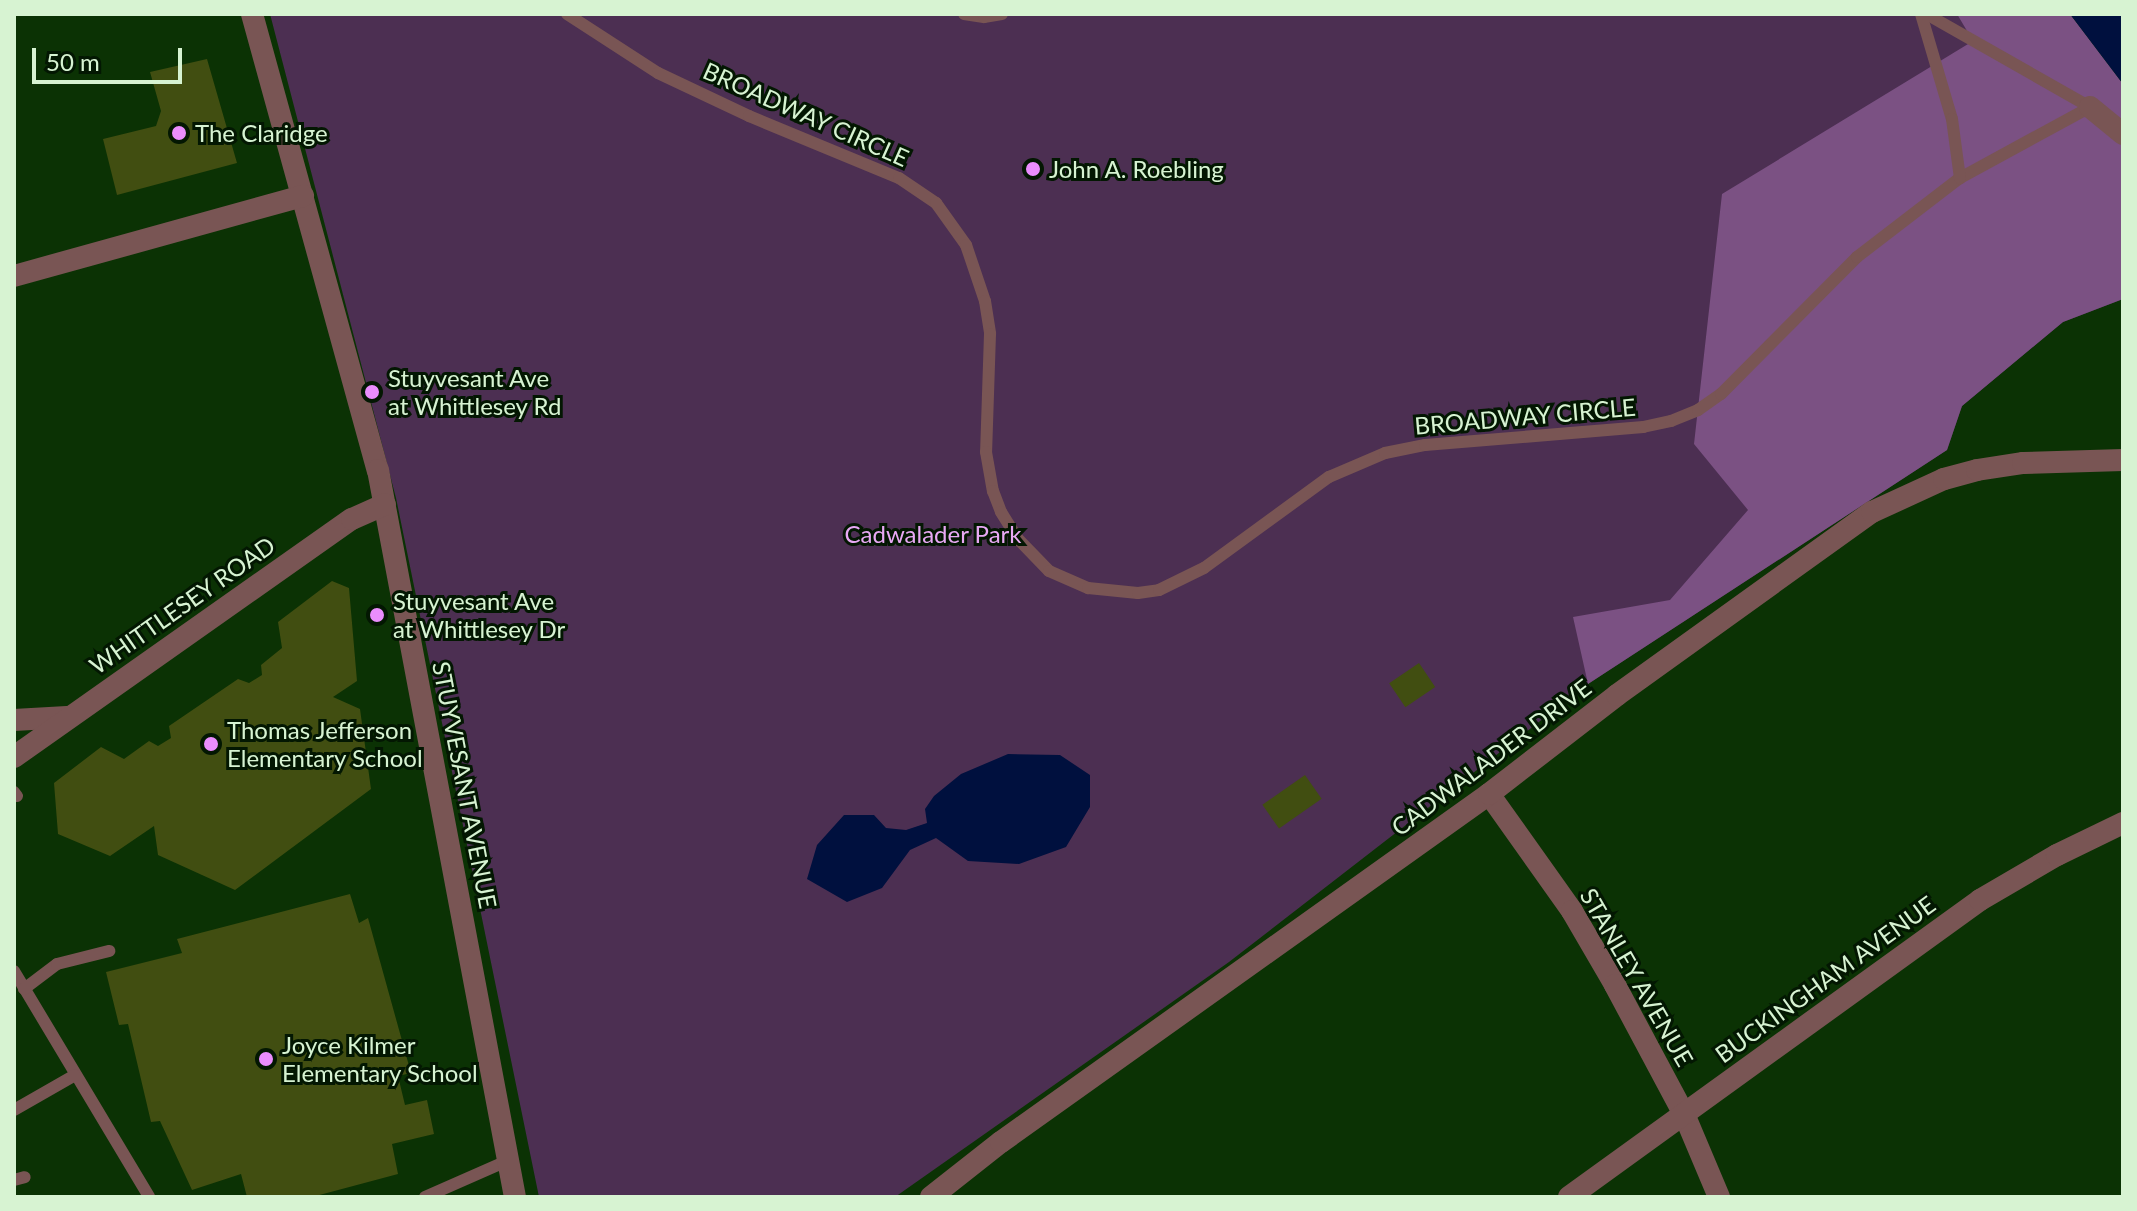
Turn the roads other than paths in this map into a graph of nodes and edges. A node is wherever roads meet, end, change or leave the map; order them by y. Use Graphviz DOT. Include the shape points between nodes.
graph roads {
  1 [pos="252,14"];
  2 [pos="567,14"];
  3 [pos="964,14"];
  4 [pos="1002,14"];
  5 [pos="1924,14"];
  6 [pos="2090,107"];
  7 [pos="2123,134"];
  8 [pos="1960,178"];
  9 [pos="303,196"];
  10 [pos="14,276"];
  11 [pos="2123,460"];
  12 [pos="385,504"];
  13 [pos="68,716"];
  14 [pos="14,720"];
  15 [pos="14,757"];
  16 [pos="1489,794"];
  17 [pos="2123,823"];
  18 [pos="109,951"];
  19 [pos="14,971"];
  20 [pos="24,989"];
  21 [pos="75,1075"];
  22 [pos="14,1110"];
  23 [pos="1684,1114"];
  24 [pos="507,1161"];
  25 [pos="149,1197"];
  26 [pos="425,1197"];
  27 [pos="515,1197"];
  28 [pos="931,1197"];
  29 [pos="1569,1197"];
  30 [pos="1719,1197"];
  1 -- 9 [label="street, STUYVESANT AVENUE"];
  2 -- 8 [label="lane, BROADWAY CIRCLE" via="658,73 899,178 936,203 966,245 985,301 990,334 986,452 1001,512 1049,571 1109,593 1159,590 1204,568 1329,477 1385,453 1643,427 1698,410 1721,394 1857,257"];
  3 -- 4 [label="lane"];
  5 -- 6 [label="lane"];
  5 -- 8 [label="lane" via="1952,119"];
  6 -- 7 [label="street"];
  6 -- 8 [label="lane, BROADWAY CIRCLE"];
  9 -- 10 [label="street"];
  9 -- 12 [label="street, STUYVESANT AVENUE"];
  11 -- 16 [label="street, CADWALADER DRIVE" via="1977,470 1872,512"];
  12 -- 13 [label="street, WHITTLESEY ROAD" via="352,519"];
  12 -- 24 [label="street, STUYVESANT AVENUE"];
  13 -- 14 [label="street"];
  13 -- 15 [label="street, WHITTLESEY ROAD"];
  16 -- 23 [label="street, STANLEY AVENUE" via="1572,911"];
  16 -- 28 [label="street, CADWALADER DRIVE"];
  17 -- 23 [label="street, BUCKINGHAM AVENUE" via="1980,900"];
  18 -- 20 [label="lane" via="57,964"];
  19 -- 20 [label="lane"];
  20 -- 21 [label="lane"];
  21 -- 22 [label="lane"];
  21 -- 25 [label="lane"];
  23 -- 29 [label="street, BUCKINGHAM AVENUE"];
  23 -- 30 [label="street, STANLEY AVENUE"];
  24 -- 26 [label="lane"];
  24 -- 27 [label="street, STUYVESANT AVENUE"];
}
